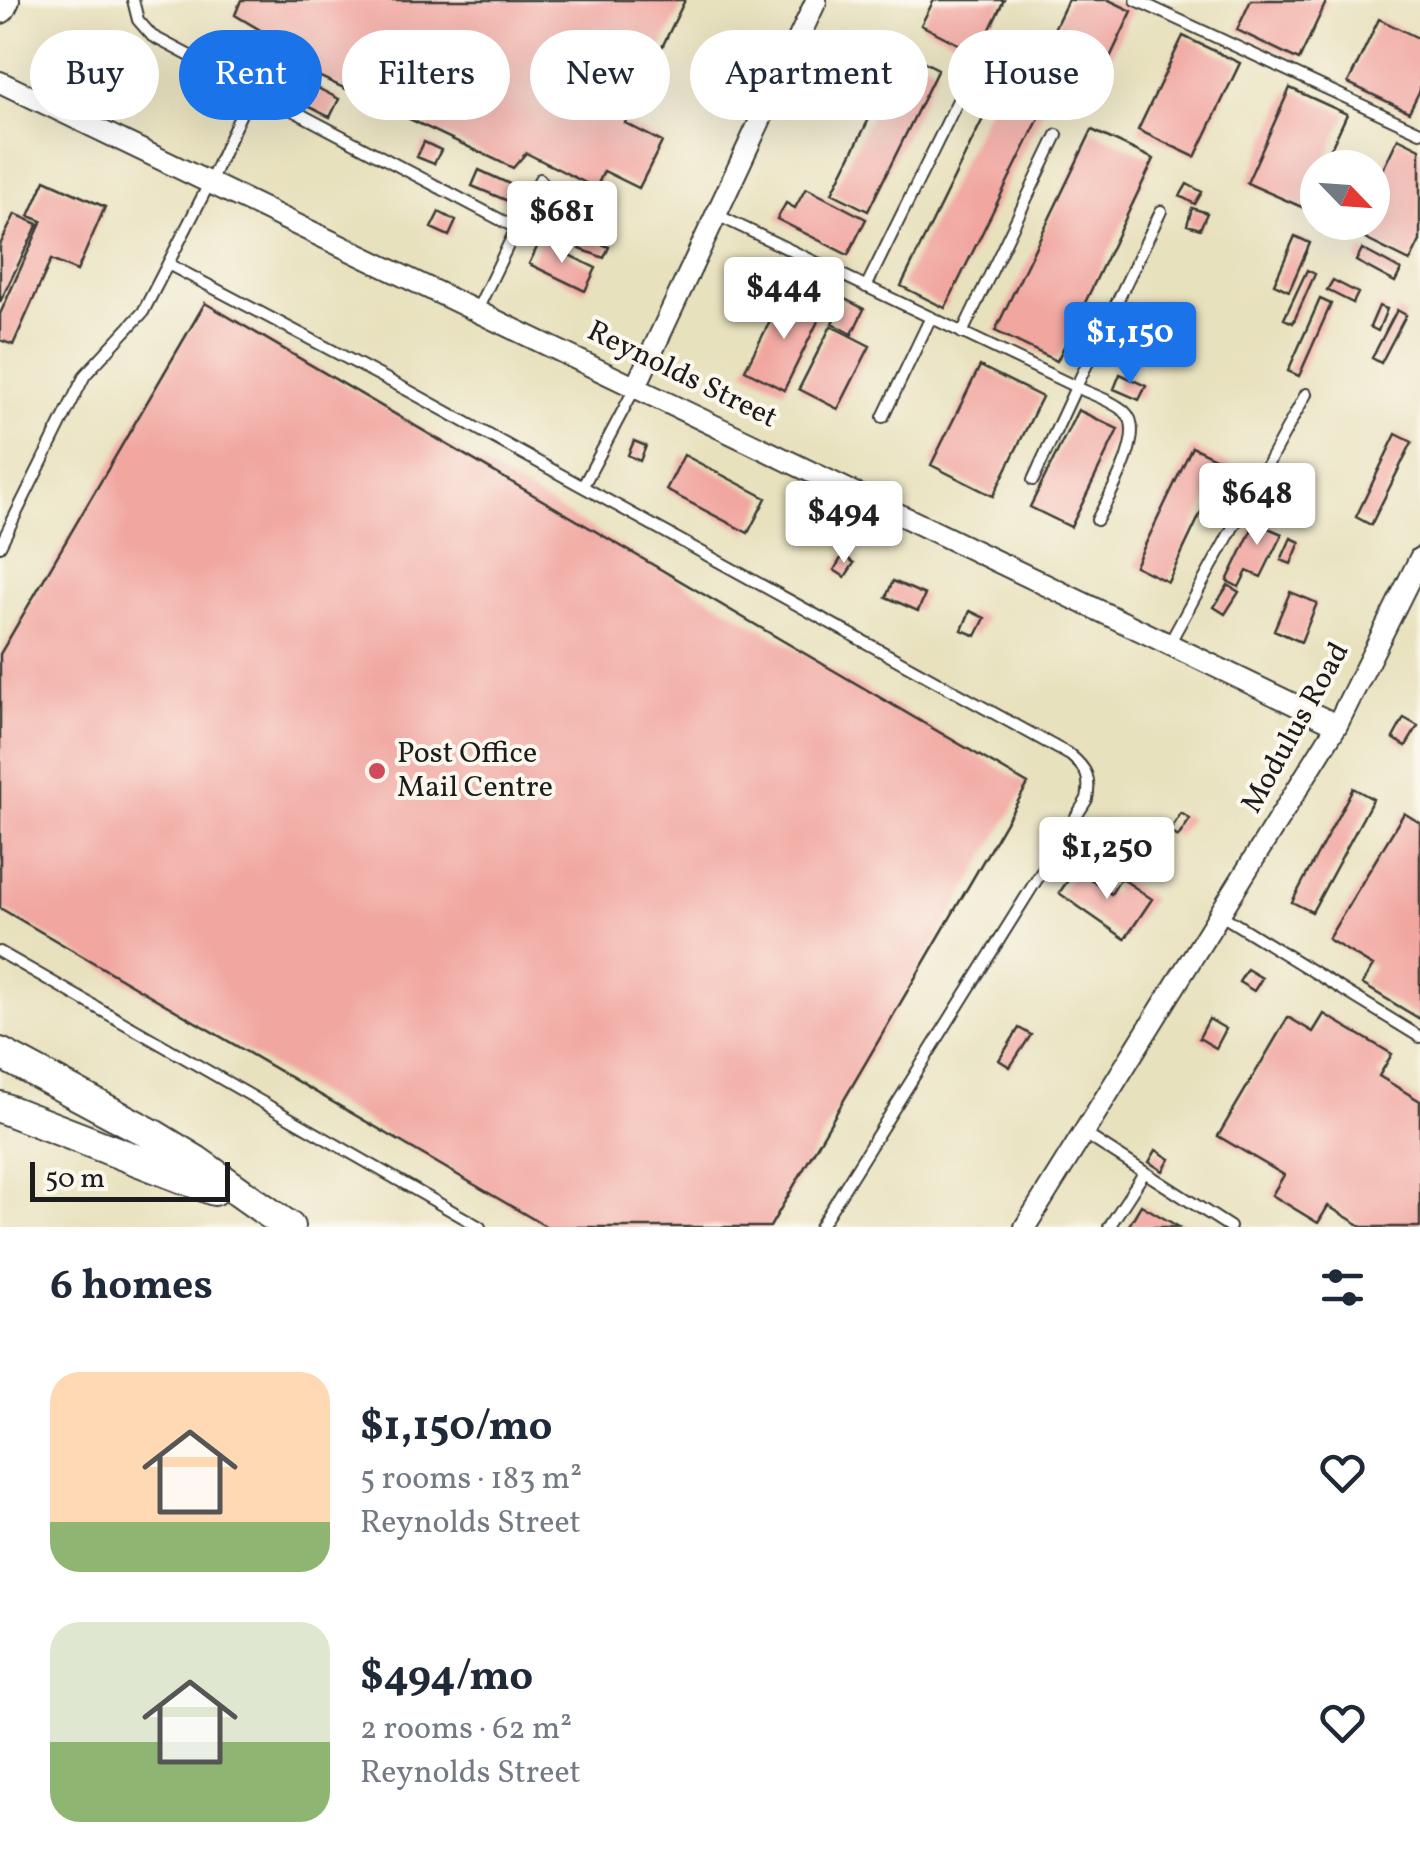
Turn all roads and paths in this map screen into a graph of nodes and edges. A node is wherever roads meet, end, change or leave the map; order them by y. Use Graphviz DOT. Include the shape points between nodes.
graph roads {
  1 [pos="4,0"];
  2 [pos="133,0"];
  3 [pos="816,0"];
  4 [pos="1136,0"];
  5 [pos="0,8"];
  6 [pos="179,50"];
  7 [pos="0,82"];
  8 [pos="238,120"];
  9 [pos="311,120"];
  10 [pos="948,120"];
  11 [pos="1420,132"];
  12 [pos="1058,134"];
  13 [pos="540,179"];
  14 [pos="210,182"];
  15 [pos="1161,212"];
  16 [pos="716,215"];
  17 [pos="516,228"];
  18 [pos="168,264"];
  19 [pos="866,286"];
  20 [pos="477,310"];
  21 [pos="930,318"];
  22 [pos="962,332"];
  23 [pos="636,386"];
  24 [pos="1076,387"];
  25 [pos="1306,394"];
  26 [pos="882,417"];
  27 [pos="1033,480"];
  28 [pos="583,486"];
  29 [pos="1098,520"];
  30 [pos="0,546"];
  31 [pos="1420,558"];
  32 [pos="1169,644"];
  33 [pos="1337,726"];
  34 [pos="1222,915"];
  35 [pos="0,952"];
  36 [pos="1420,1036"];
  37 [pos="0,1054"];
  38 [pos="0,1107"];
  39 [pos="1084,1134"];
  40 [pos="1144,1172"];
  41 [pos="259,1208"];
  42 [pos="289,1227"];
  43 [pos="480,1227"];
  44 [pos="820,1227"];
  45 [pos="1025,1227"];
  46 [pos="1109,1227"];
  47 [pos="1230,1227"];
  1 -- 5 [label="main road"];
  2 -- 6 [label="lane" via="152,36"];
  3 -- 16 [label="street"];
  4 -- 11 [label="lane"];
  7 -- 14 [label="street, Reynolds Street"];
  8 -- 14 [label="lane"];
  9 -- 17 [label="lane"];
  10 -- 19 [label="lane"];
  12 -- 22 [label="lane"];
  13 -- 17 [label="lane"];
  14 -- 18 [label="lane"];
  14 -- 20 [label="street, Reynolds Street"];
  15 -- 24 [label="lane"];
  16 -- 19 [label="lane"];
  16 -- 23 [label="street"];
  17 -- 20 [label="lane"];
  18 -- 28 [label="lane"];
  18 -- 30 [label="lane" via="143,312 85,375"];
  19 -- 21 [label="lane"];
  20 -- 23 [label="street, Reynolds Street"];
  21 -- 22 [label="lane"];
  21 -- 26 [label="lane"];
  22 -- 24 [label="lane"];
  23 -- 28 [label="lane"];
  23 -- 32 [label="street, Reynolds Street"];
  24 -- 27 [label="lane"];
  24 -- 29 [label="lane" via="1126,412 1133,425 1131,446"];
  25 -- 32 [label="lane"];
  28 -- 44 [label="lane" via="1070,755 1090,782 1087,799"];
  31 -- 33 [label="street, Modulus Road"];
  32 -- 33 [label="street, Reynolds Street"];
  33 -- 34 [label="street, Modulus Road"];
  34 -- 36 [label="lane"];
  34 -- 39 [label="street, Modulus Road"];
  35 -- 43 [label="lane"];
  37 -- 41 [label="main road" via="155,1136"];
  38 -- 41 [label="main road"];
  39 -- 40 [label="lane"];
  39 -- 45 [label="street, Modulus Road"];
  40 -- 46 [label="lane"];
  40 -- 47 [label="lane"];
  41 -- 42 [label="main road"];
}
